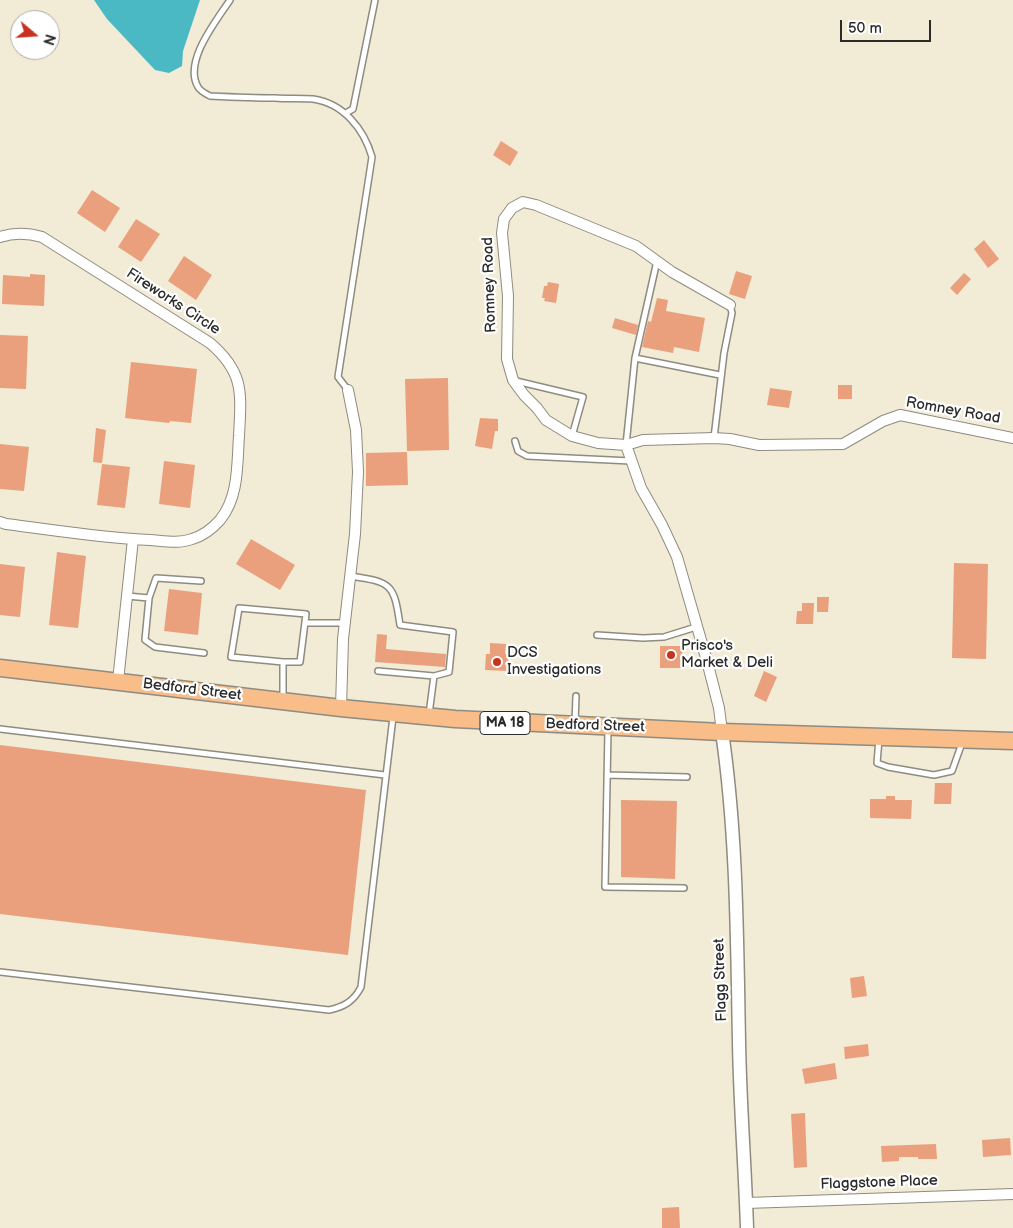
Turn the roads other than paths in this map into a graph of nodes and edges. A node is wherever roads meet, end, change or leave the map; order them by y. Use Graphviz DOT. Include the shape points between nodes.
graph roads {
  1 [pos="230,0"];
  2 [pos="375,0"];
  3 [pos="346,113"];
  4 [pos="0,237"];
  5 [pos="657,261"];
  6 [pos="730,305"];
  7 [pos="635,358"];
  8 [pos="720,375"];
  9 [pos="513,380"];
  10 [pos="348,390"];
  11 [pos="572,436"];
  12 [pos="714,438"];
  13 [pos="1013,438"];
  14 [pos="514,441"];
  15 [pos="626,445"];
  16 [pos="631,461"];
  17 [pos="0,522"];
  18 [pos="133,540"];
  19 [pos="350,576"];
  20 [pos="202,581"];
  21 [pos="127,596"];
  22 [pos="149,598"];
  23 [pos="305,623"];
  24 [pos="345,623"];
  25 [pos="696,627"];
  26 [pos="597,635"];
  27 [pos="204,654"];
  28 [pos="283,662"];
  29 [pos="0,668"];
  30 [pos="378,671"];
  31 [pos="434,676"];
  32 [pos="118,681"];
  33 [pos="576,696"];
  34 [pos="283,701"];
  35 [pos="341,708"];
  36 [pos="393,714"];
  37 [pos="429,717"];
  38 [pos="574,726"];
  39 [pos="608,727"];
  40 [pos="0,729"];
  41 [pos="722,732"];
  42 [pos="879,736"];
  43 [pos="964,739"];
  44 [pos="1013,741"];
  45 [pos="385,775"];
  46 [pos="607,775"];
  47 [pos="688,777"];
  48 [pos="684,888"];
  49 [pos="0,972"];
  50 [pos="1013,1194"];
  51 [pos="746,1203"];
  52 [pos="747,1228"];
  1 -- 3 [label="lane" via="200,47 193,74 198,88 210,96 314,99"];
  2 -- 3 [label="lane" via="353,109"];
  3 -- 10 [label="lane" via="369,146 372,157 338,377"];
  4 -- 18 [label="street, Fireworks Circle" via="30,234 55,244 210,343 222,353 236,375 240,405 236,476 229,505 220,520 192,539 176,542"];
  5 -- 6 [label="street, Romney Road"];
  5 -- 7 [label="lane"];
  5 -- 9 [label="street, Romney Road" via="636,246 536,205 523,202 512,208 504,219 502,232 508,296 507,359"];
  6 -- 8 [label="lane" via="732,313"];
  7 -- 8 [label="lane"];
  7 -- 15 [label="lane"];
  8 -- 12 [label="lane"];
  9 -- 11 [label="street, Romney Road" via="546,420"];
  9 -- 11 [label="lane" via="583,397"];
  10 -- 19 [label="street" via="356,430 358,472"];
  11 -- 15 [label="street, Romney Road" via="598,443"];
  12 -- 13 [label="street, Romney Road" via="759,445 843,444 900,415"];
  12 -- 15 [label="street, Romney Road" via="643,440"];
  14 -- 16 [label="lane" via="518,451 527,456"];
  15 -- 16 [label="street"];
  16 -- 25 [label="street" via="641,488 677,557"];
  17 -- 18 [label="street, Fireworks Circle"];
  18 -- 21 [label="street"];
  19 -- 24 [label="street"];
  19 -- 31 [label="lane" via="384,583 392,590 400,625 453,632 449,672"];
  20 -- 22 [label="lane" via="156,578"];
  21 -- 22 [label="lane"];
  21 -- 32 [label="street"];
  22 -- 27 [label="lane" via="145,640 155,647"];
  23 -- 24 [label="lane"];
  23 -- 28 [label="lane" via="300,662"];
  23 -- 28 [label="lane" via="306,614 239,608 231,657"];
  24 -- 35 [label="street"];
  25 -- 26 [label="lane" via="664,637"];
  25 -- 41 [label="street" via="707,661"];
  28 -- 34 [label="lane"];
  29 -- 32 [label="main road, Bedford Street / MA 18"];
  30 -- 31 [label="lane"];
  31 -- 37 [label="lane"];
  32 -- 34 [label="main road, Bedford Street / MA 18"];
  33 -- 38 [label="lane"];
  34 -- 35 [label="main road, Bedford Street / MA 18"];
  35 -- 36 [label="main road, Bedford Street / MA 18"];
  36 -- 37 [label="main road, Bedford Street / MA 18"];
  36 -- 45 [label="lane"];
  37 -- 38 [label="main road, Bedford Street / MA 18"];
  38 -- 39 [label="main road, Bedford Street / MA 18"];
  39 -- 41 [label="main road, Bedford Street / MA 18"];
  39 -- 46 [label="lane"];
  40 -- 45 [label="lane"];
  41 -- 42 [label="main road, Bedford Street / MA 18"];
  41 -- 51 [label="street, Flagg Street" via="734,851"];
  42 -- 43 [label="main road, Bedford Street / MA 18"];
  42 -- 43 [label="lane" via="877,762 934,775 952,771"];
  43 -- 44 [label="main road, Bedford Street / MA 18"];
  45 -- 49 [label="lane" via="361,987 350,1002 340,1008 329,1010"];
  46 -- 47 [label="lane"];
  46 -- 48 [label="lane" via="605,887"];
  50 -- 51 [label="street, Flaggstone Place"];
  51 -- 52 [label="street, Flagg Street"];
}
